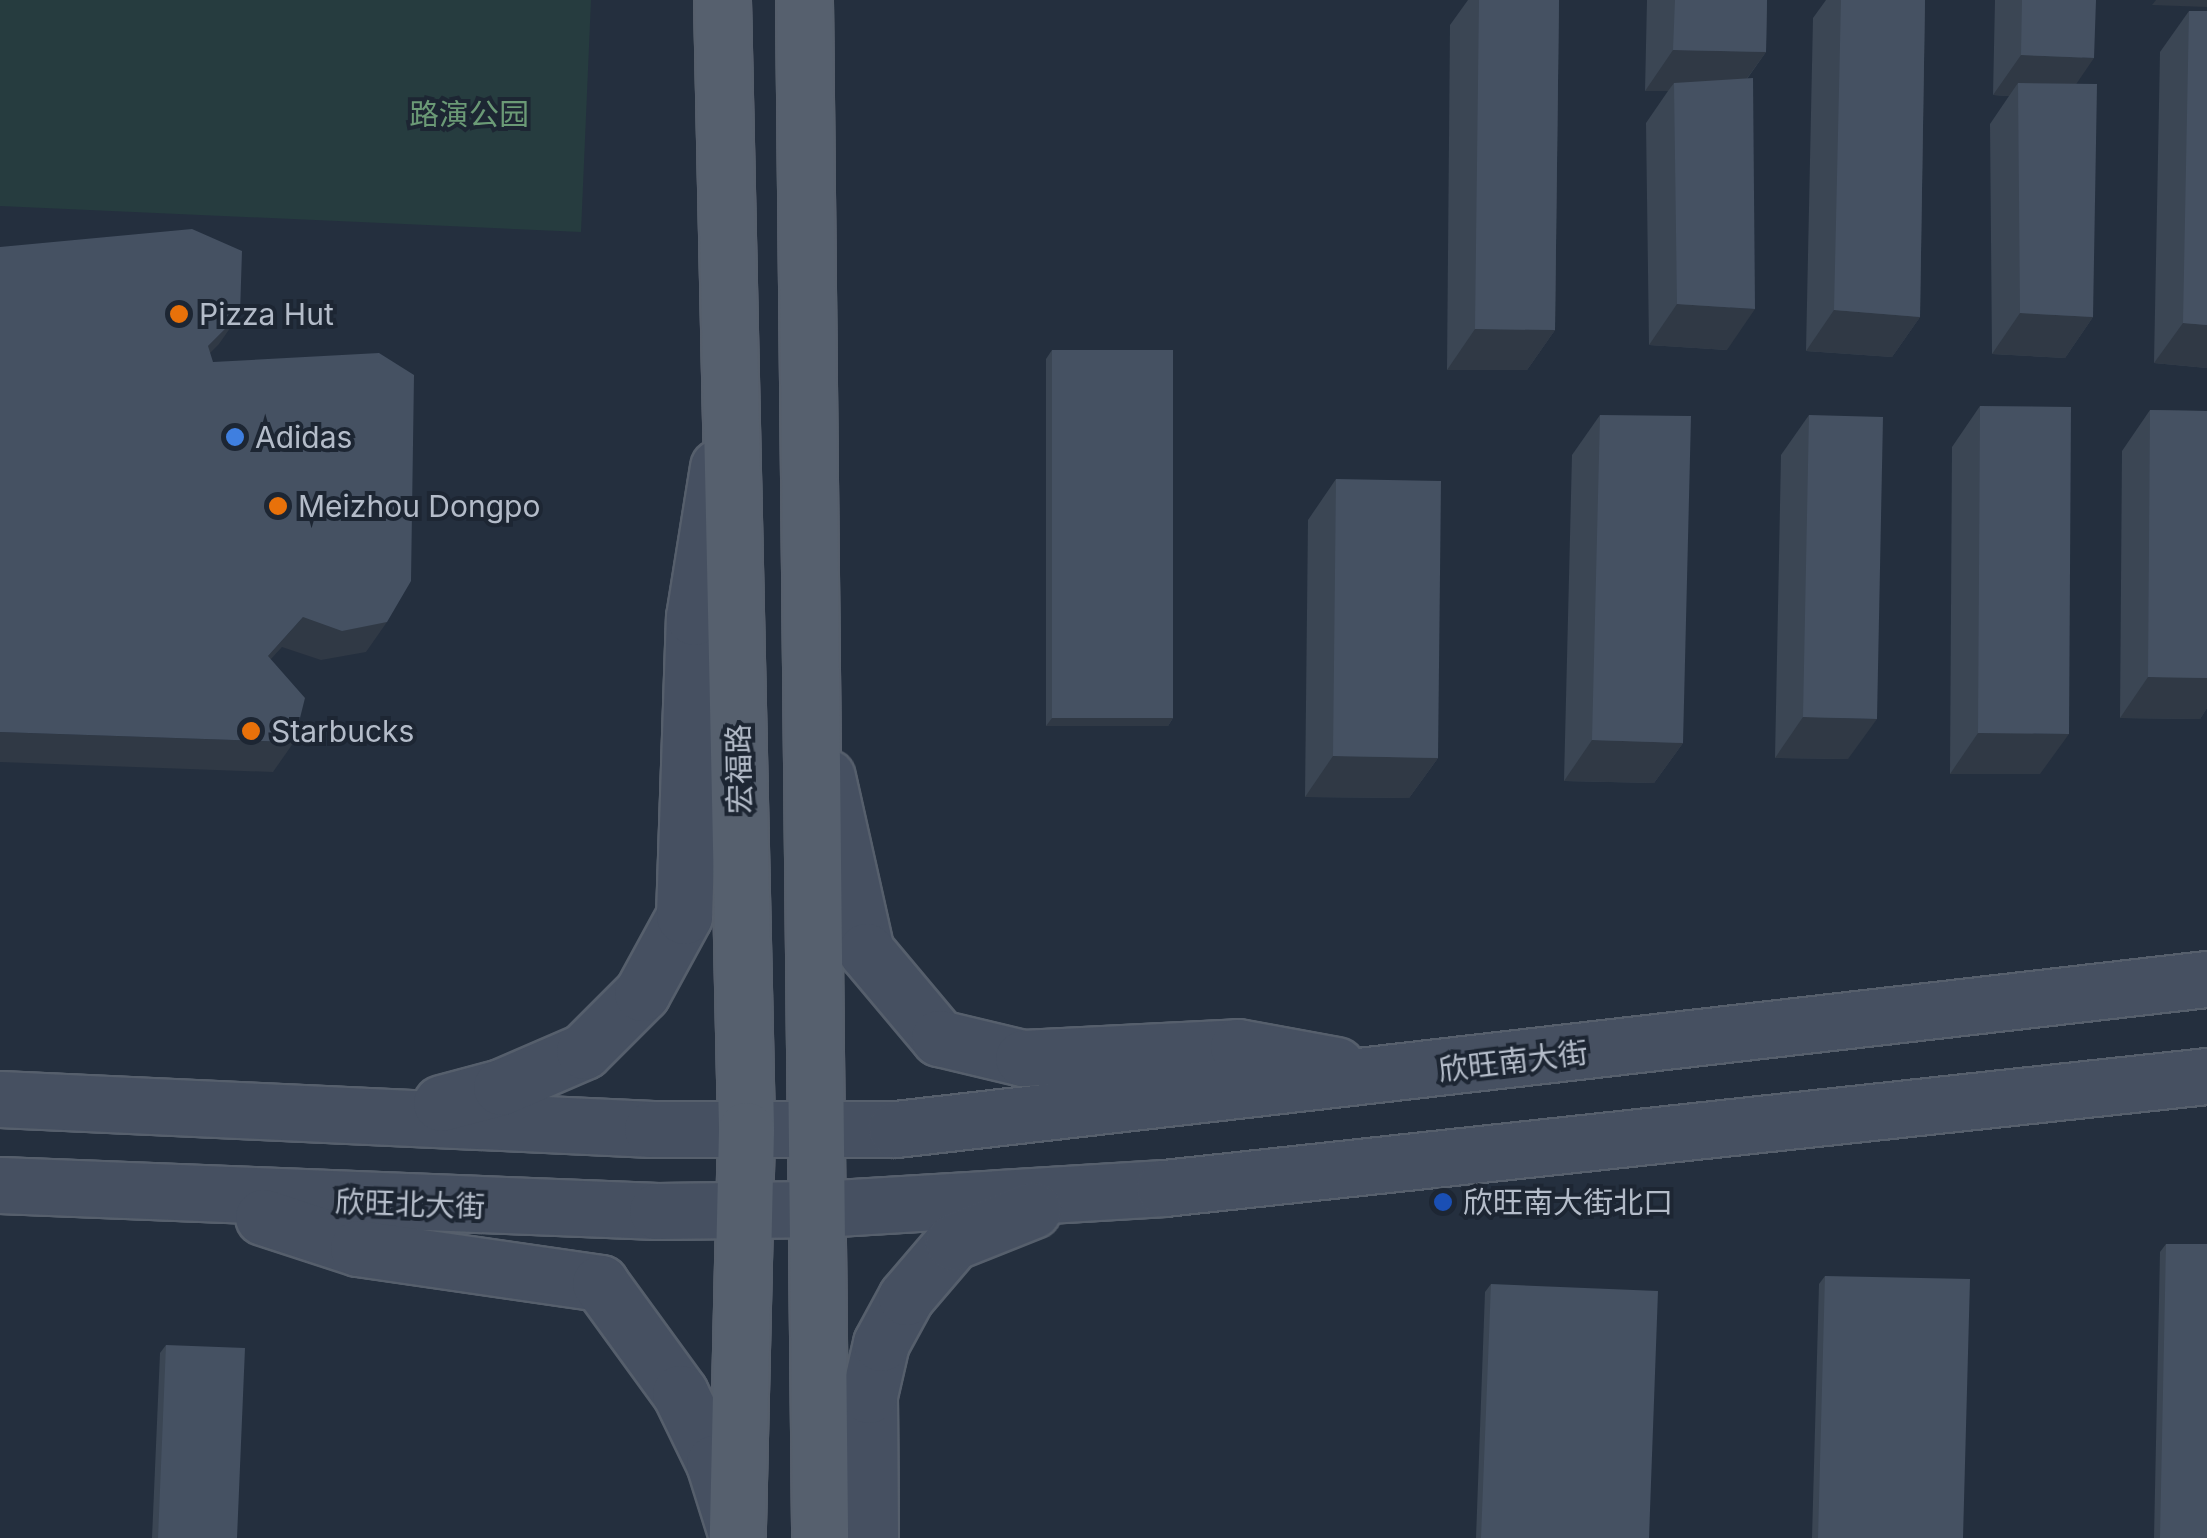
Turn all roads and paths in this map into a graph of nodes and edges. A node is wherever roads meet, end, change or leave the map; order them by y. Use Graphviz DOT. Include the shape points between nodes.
graph roads {
  1 [pos="722,0"];
  2 [pos="804,0"];
  3 [pos="730,390"];
  4 [pos="812,694"];
  5 [pos="2207,979"];
  6 [pos="1394,1076"];
  7 [pos="2207,1076"];
  8 [pos="0,1099"];
  9 [pos="393,1116"];
  10 [pos="746,1130"];
  11 [pos="819,1130"];
  12 [pos="0,1185"];
  13 [pos="1164,1188"];
  14 [pos="208,1198"];
  15 [pos="820,1209"];
  16 [pos="742,1212"];
  17 [pos="737,1538"];
  18 [pos="820,1538"];
  19 [pos="870,1538"];
  1 -- 3 [label="main road, 宏福路"];
  2 -- 4 [label="main road"];
  3 -- 9 [label="main road" via="694,617 684,916 642,993 584,1051 501,1087"];
  3 -- 10 [label="main road, 宏福路"];
  4 -- 6 [label="main road" via="866,951 940,1038 1023,1058 1238,1047"];
  4 -- 11 [label="main road"];
  5 -- 6 [label="main road, 欣旺南大街"];
  6 -- 11 [label="main road, 欣旺南大街" via="896,1129"];
  7 -- 13 [label="main road"];
  8 -- 9 [label="main road"];
  9 -- 10 [label="main road"];
  10 -- 11 [label="main road"];
  10 -- 16 [label="main road, 宏福路"];
  11 -- 15 [label="main road"];
  12 -- 14 [label="main road, 欣旺北大街"];
  13 -- 15 [label="main road"];
  13 -- 19 [label="main road" via="1030,1210 953,1242 920,1277 881,1343 869,1395"];
  14 -- 16 [label="main road, 欣旺北大街"];
  14 -- 17 [label="main road" via="358,1248 600,1283 680,1393 714,1463"];
  15 -- 16 [label="main road, 欣旺北大街"];
  15 -- 18 [label="main road"];
  16 -- 17 [label="main road, 宏福路"];
}
